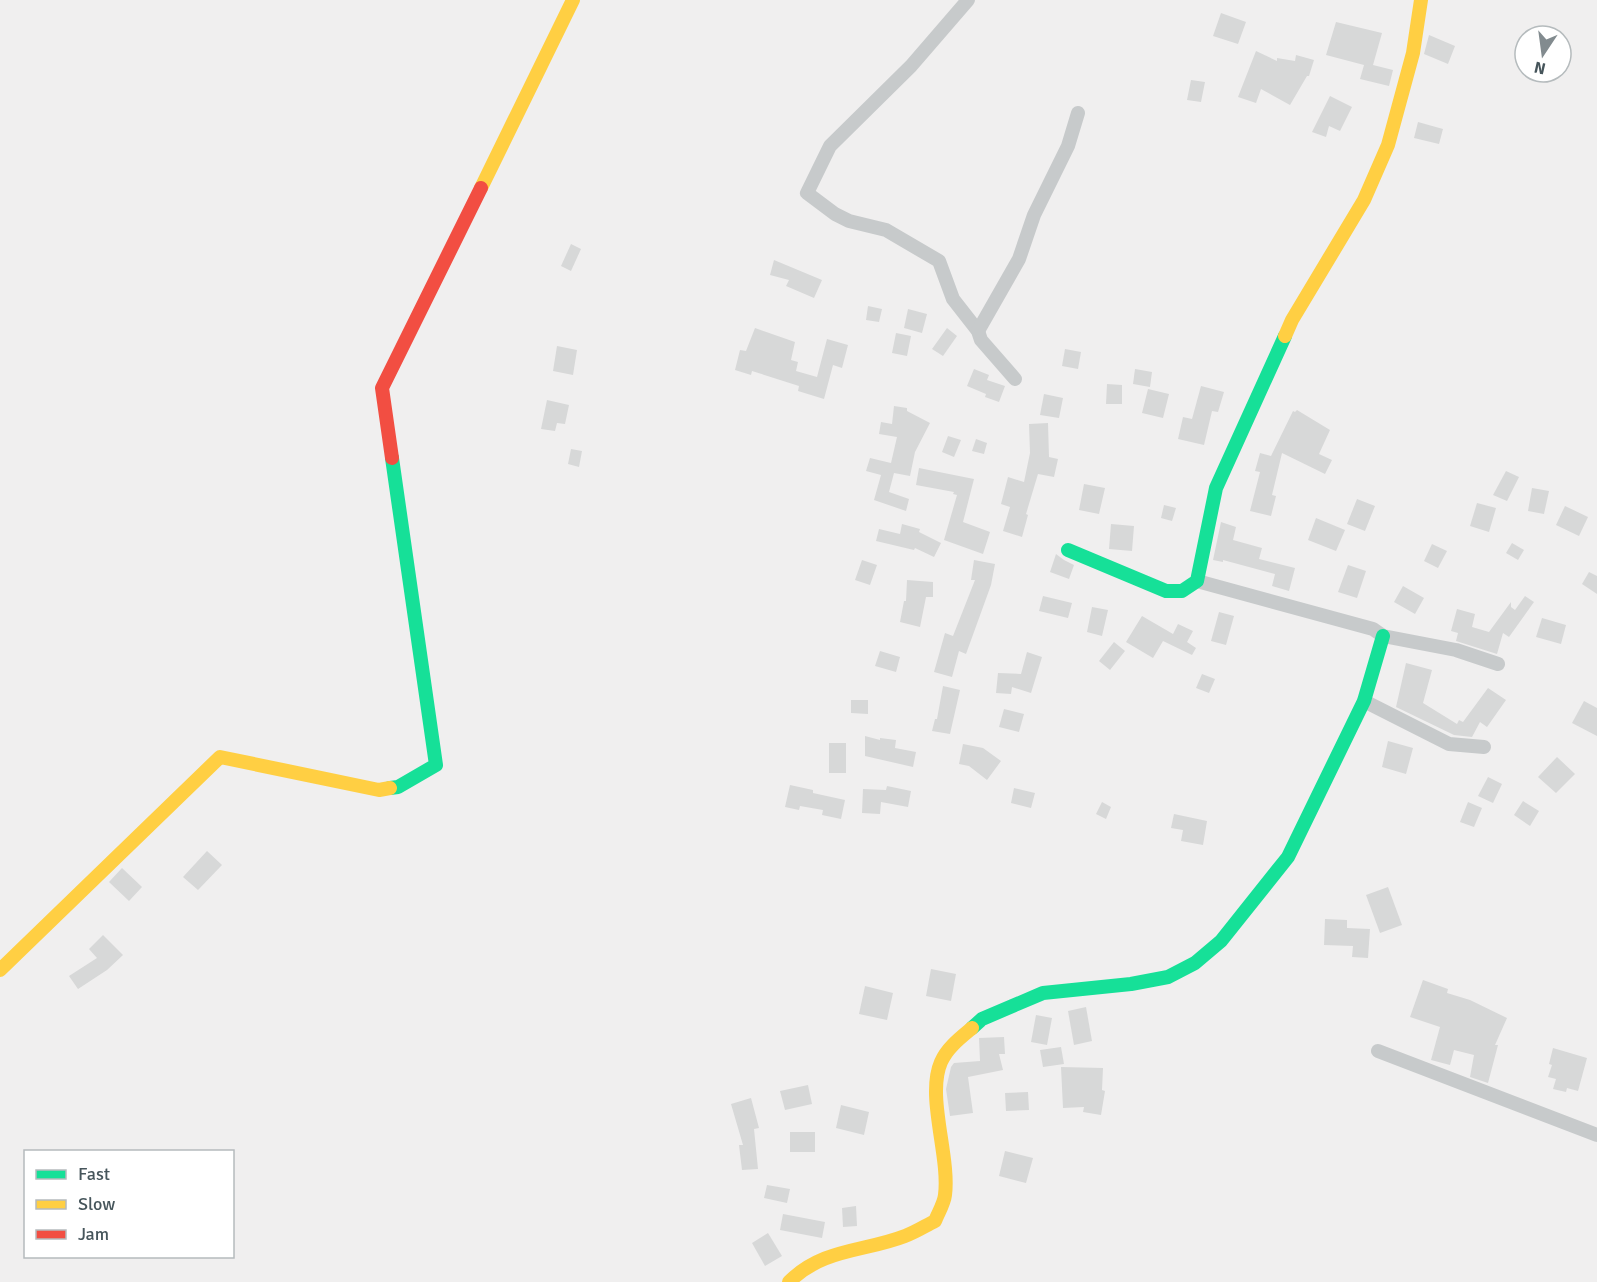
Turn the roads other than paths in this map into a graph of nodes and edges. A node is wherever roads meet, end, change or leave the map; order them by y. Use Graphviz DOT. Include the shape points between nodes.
graph roads {
  1 [pos="573,0"];
  2 [pos="968,0"];
  3 [pos="1421,0"];
  4 [pos="1078,113"];
  5 [pos="978,331"];
  6 [pos="1015,379"];
  7 [pos="1068,550"];
  8 [pos="1197,581"];
  9 [pos="1383,636"];
  10 [pos="1498,664"];
  11 [pos="1364,700"];
  12 [pos="1484,747"];
  13 [pos="0,970"];
  14 [pos="1378,1051"];
  15 [pos="1597,1135"];
  16 [pos="789,1282"];
  1 -- 13 [label="street" via="382,388 436,765 398,787 379,790 220,757"];
  2 -- 5 [label="street" via="911,66 830,146 807,193 835,214 886,230 939,261 953,299"];
  3 -- 8 [label="street" via="1413,53 1388,145 1364,200 1292,320 1216,488"];
  4 -- 5 [label="street" via="1068,146 1034,215 1019,260"];
  5 -- 6 [label="street" via="981,340"];
  7 -- 8 [label="street" via="1166,591 1182,591"];
  8 -- 9 [label="street" via="1373,629"];
  9 -- 10 [label="street" via="1456,650"];
  9 -- 11 [label="street"];
  11 -- 12 [label="street" via="1449,744"];
  11 -- 16 [label="street" via="1288,857 1221,941 1195,963 1168,977 1043,993 982,1019 954,1043 941,1062 935,1088 945,1196 935,1221 905,1236 825,1257"];
  14 -- 15 [label="street"];
}
